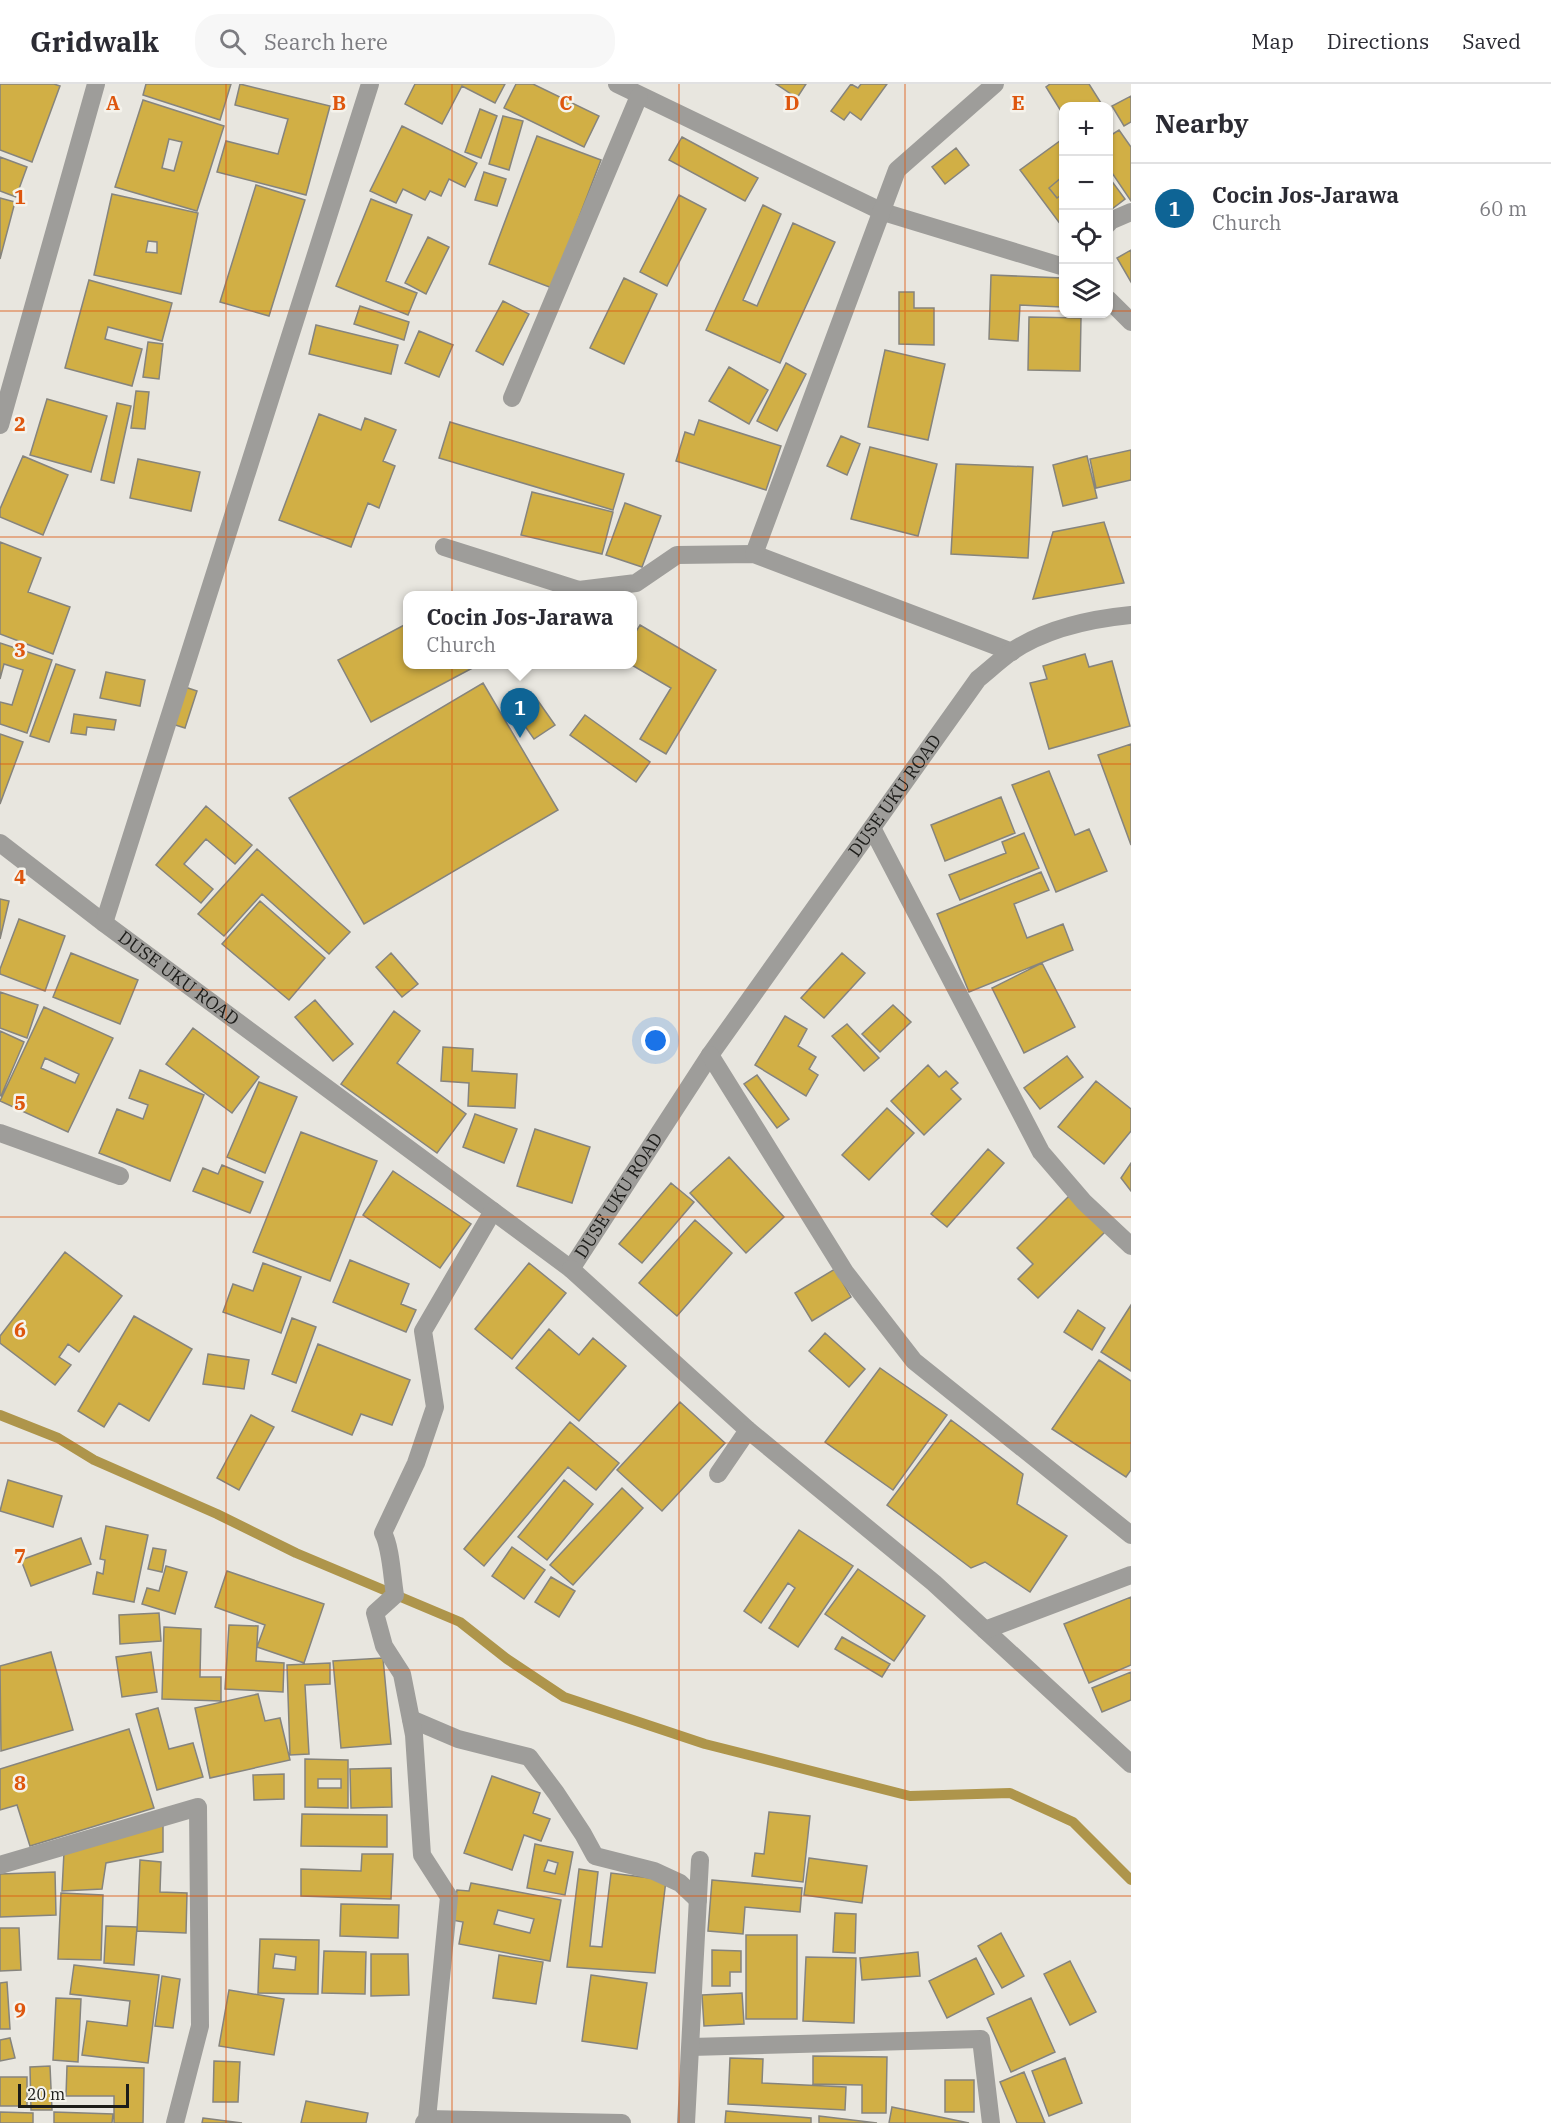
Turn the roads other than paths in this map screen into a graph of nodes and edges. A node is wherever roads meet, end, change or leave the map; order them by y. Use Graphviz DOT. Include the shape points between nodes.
graph roads {
  1 [pos="96,84"];
  2 [pos="370,84"];
  3 [pos="617,84"];
  4 [pos="995,84"];
  5 [pos="639,96"];
  6 [pos="883,212"];
  7 [pos="1131,212"];
  8 [pos="1113,221"];
  9 [pos="1059,265"];
  10 [pos="1113,304"];
  11 [pos="1131,322"];
  12 [pos="512,398"];
  13 [pos="0,425"];
  14 [pos="444,547"];
  15 [pos="754,554"];
  16 [pos="1131,615"];
  17 [pos="1012,652"];
  18 [pos="872,828"];
  19 [pos="0,843"];
  20 [pos="104,923"];
  21 [pos="710,1055"];
  22 [pos="0,1133"];
  23 [pos="120,1176"];
  24 [pos="493,1211"];
  25 [pos="1131,1246"];
  26 [pos="571,1269"];
  27 [pos="748,1430"];
  28 [pos="718,1474"];
  29 [pos="1131,1535"];
  30 [pos="1131,1575"];
  31 [pos="984,1630"];
  32 [pos="411,1719"];
  33 [pos="1131,1764"];
  34 [pos="700,1860"];
  35 [pos="0,1865"];
  36 [pos="698,1900"];
  37 [pos="691,2047"];
  38 [pos="426,2121"];
  39 [pos="175,2123"];
  40 [pos="622,2123"];
  41 [pos="687,2123"];
  42 [pos="991,2123"];
  1 -- 13 [label="street"];
  2 -- 20 [label="street"];
  3 -- 5 [label="street"];
  4 -- 6 [label="street" via="897,170"];
  5 -- 6 [label="street"];
  5 -- 12 [label="street"];
  6 -- 9 [label="street"];
  6 -- 15 [label="street"];
  7 -- 8 [label="street"];
  10 -- 11 [label="street"];
  14 -- 15 [label="street" via="579,590 636,583 677,555"];
  15 -- 17 [label="street"];
  16 -- 17 [label="street, DUSE UKU ROAD" via="1102,618 1051,632"];
  17 -- 18 [label="street, DUSE UKU ROAD" via="978,679"];
  18 -- 21 [label="street, DUSE UKU ROAD"];
  18 -- 25 [label="street" via="1041,1152 1084,1202"];
  19 -- 20 [label="street, DUSE UKU ROAD"];
  20 -- 24 [label="street, DUSE UKU ROAD"];
  21 -- 26 [label="street, DUSE UKU ROAD"];
  21 -- 29 [label="street" via="845,1272 914,1361"];
  22 -- 23 [label="street"];
  24 -- 26 [label="street, DUSE UKU ROAD"];
  24 -- 32 [label="street" via="423,1331 435,1407 416,1463 383,1533 388,1543 395,1595 375,1613 384,1646 402,1674"];
  26 -- 27 [label="street"];
  27 -- 28 [label="street"];
  27 -- 31 [label="street" via="934,1583"];
  30 -- 31 [label="street"];
  31 -- 33 [label="street"];
  32 -- 36 [label="street" via="458,1739 529,1757 562,1801 594,1856 654,1871 680,1883"];
  32 -- 38 [label="street" via="422,1855 449,1897"];
  34 -- 36 [label="street"];
  35 -- 39 [label="street" via="198,1807 200,2026"];
  36 -- 37 [label="street"];
  37 -- 41 [label="street"];
  37 -- 42 [label="street" via="981,2039"];
  38 -- 40 [label="street"];
}
